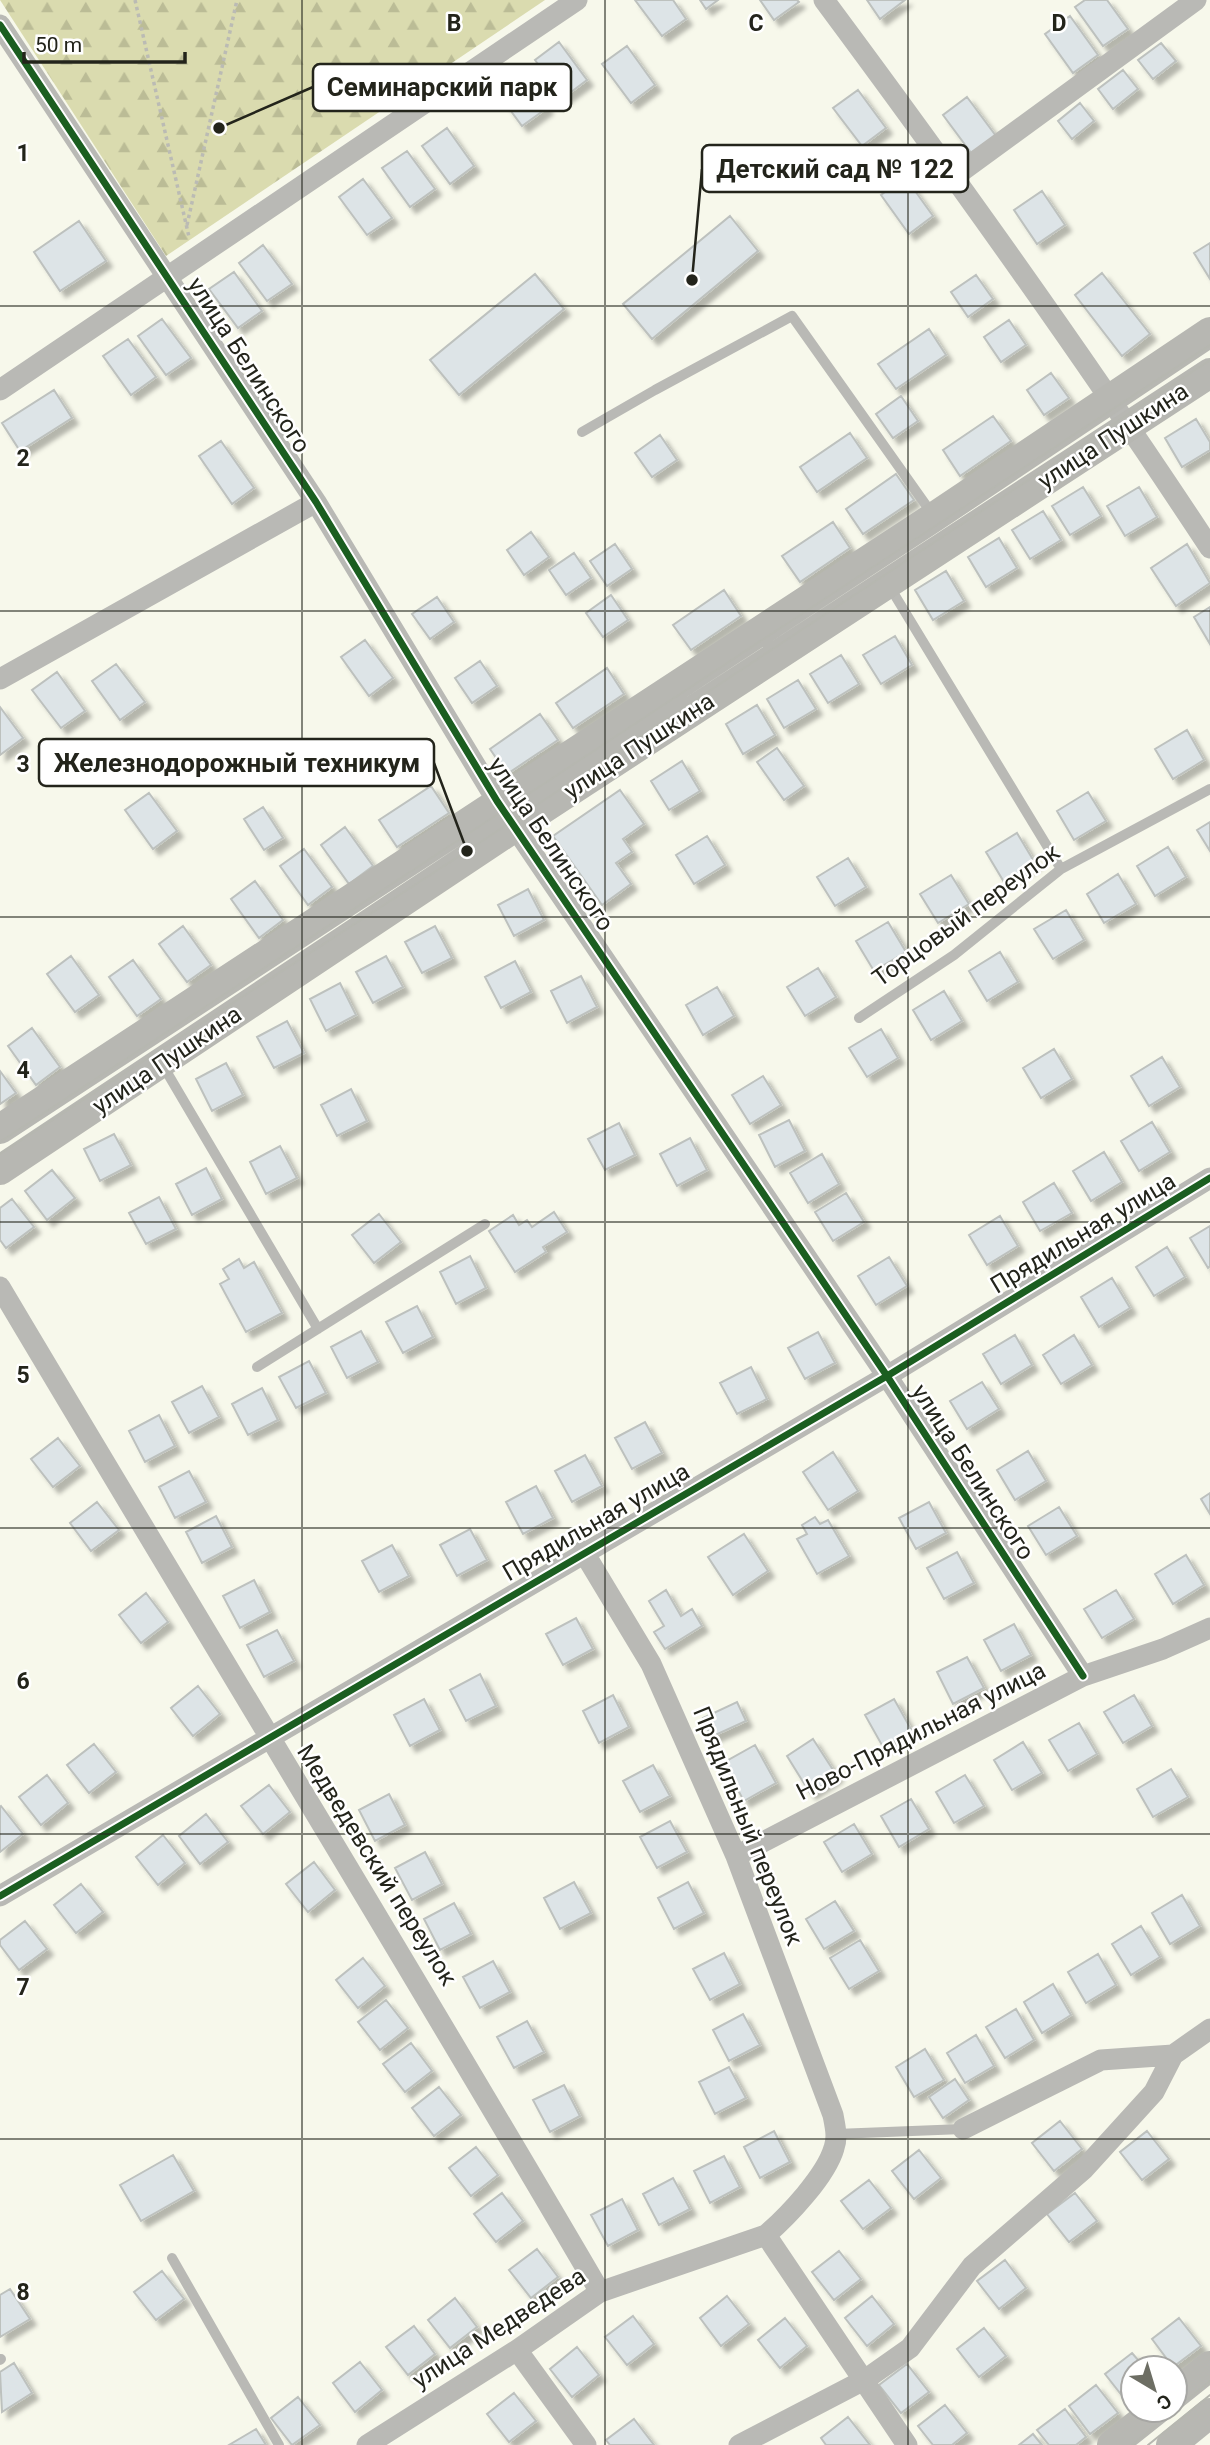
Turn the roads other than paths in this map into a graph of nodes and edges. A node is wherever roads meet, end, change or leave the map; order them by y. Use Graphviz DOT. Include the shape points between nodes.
graph roads {
  1 [pos="577,0"];
  2 [pos="824,0"];
  3 [pos="1196,0"];
  4 [pos="0,25"];
  5 [pos="955,176"];
  6 [pos="169,277"];
  7 [pos="1210,332"];
  8 [pos="1210,373"];
  9 [pos="0,390"];
  10 [pos="1111,399"];
  11 [pos="1130,426"];
  12 [pos="582,432"];
  13 [pos="316,502"];
  14 [pos="934,517"];
  15 [pos="1210,548"];
  16 [pos="887,583"];
  17 [pos="0,679"];
  18 [pos="1210,789"];
  19 [pos="497,801"];
  20 [pos="515,827"];
  21 [pos="1060,869"];
  22 [pos="859,1018"];
  23 [pos="162,1064"];
  24 [pos="0,1129"];
  25 [pos="0,1170"];
  26 [pos="1210,1178"];
  27 [pos="485,1224"];
  28 [pos="0,1287"];
  29 [pos="318,1329"];
  30 [pos="257,1367"];
  31 [pos="887,1376"];
  32 [pos="583,1551"];
  33 [pos="1210,1628"];
  34 [pos="1083,1676"];
  35 [pos="268,1738"];
  36 [pos="736,1856"];
  37 [pos="0,1896"];
  38 [pos="1210,2029"];
  39 [pos="1173,2055"];
  40 [pos="963,2129"];
  41 [pos="836,2134"];
  42 [pos="766,2235"];
  43 [pos="172,2258"];
  44 [pos="600,2292"];
  45 [pos="517,2350"];
  46 [pos="1210,2366"];
  47 [pos="866,2379"];
  48 [pos="1189,2383"];
  49 [pos="1210,2413"];
  50 [pos="1138,2424"];
  51 [pos="279,2445"];
  52 [pos="367,2445"];
  53 [pos="586,2445"];
  54 [pos="738,2445"];
  55 [pos="907,2445"];
  56 [pos="1112,2445"];
  57 [pos="1171,2445"];
  1 -- 6 [label="street"];
  2 -- 5 [label="street"];
  3 -- 5 [label="street"];
  4 -- 6 [label="street, улица Белинского"];
  5 -- 10 [label="street"];
  6 -- 9 [label="street"];
  6 -- 13 [label="street, улица Белинского"];
  7 -- 10 [label="main road, улица Пушкина"];
  8 -- 11 [label="main road, улица Пушкина"];
  10 -- 11 [label="street"];
  10 -- 14 [label="main road, улица Пушкина"];
  11 -- 15 [label="street"];
  11 -- 16 [label="main road, улица Пушкина"];
  12 -- 14 [label="lane" via="792,317"];
  13 -- 17 [label="street"];
  13 -- 19 [label="street, улица Белинского"];
  14 -- 19 [label="main road, улица Пушкина"];
  16 -- 20 [label="main road, улица Пушкина"];
  16 -- 21 [label="lane"];
  18 -- 21 [label="lane, Торцовый переулок"];
  19 -- 20 [label="street, улица Белинского"];
  19 -- 24 [label="main road, улица Пушкина"];
  20 -- 23 [label="main road, улица Пушкина"];
  20 -- 31 [label="street, улица Белинского"];
  21 -- 22 [label="lane, Торцовый переулок" via="954,955"];
  23 -- 25 [label="main road, улица Пушкина"];
  23 -- 29 [label="lane"];
  26 -- 31 [label="street, Прядильная улица"];
  27 -- 29 [label="lane"];
  28 -- 35 [label="street, Медведевский переулок"];
  29 -- 30 [label="lane"];
  31 -- 32 [label="street, Прядильная улица"];
  31 -- 34 [label="street, улица Белинского"];
  32 -- 35 [label="street, Прядильная улица"];
  32 -- 36 [label="street, Прядильный переулок" via="651,1664"];
  33 -- 34 [label="street, Ново-Прядильная улица"];
  34 -- 36 [label="street, Ново-Прядильная улица"];
  35 -- 37 [label="street, Прядильная улица"];
  35 -- 44 [label="street, Медведевский переулок" via="449,2033"];
  36 -- 41 [label="street, Прядильный переулок" via="833,2115"];
  38 -- 39 [label="street"];
  39 -- 40 [label="street" via="1101,2060"];
  39 -- 47 [label="street" via="1154,2092 1084,2169 972,2266 910,2348"];
  40 -- 41 [label="lane"];
  41 -- 42 [label="street, улица Медведева" via="827,2163 785,2219"];
  42 -- 44 [label="street, улица Медведева"];
  42 -- 47 [label="street"];
  43 -- 51 [label="lane"];
  44 -- 45 [label="street, улица Медведева"];
  45 -- 52 [label="street, улица Медведева"];
  45 -- 53 [label="street"];
  46 -- 48 [label="main road"];
  47 -- 54 [label="street"];
  47 -- 55 [label="street"];
  49 -- 57 [label="main road"];
  50 -- 56 [label="main road"];
}
